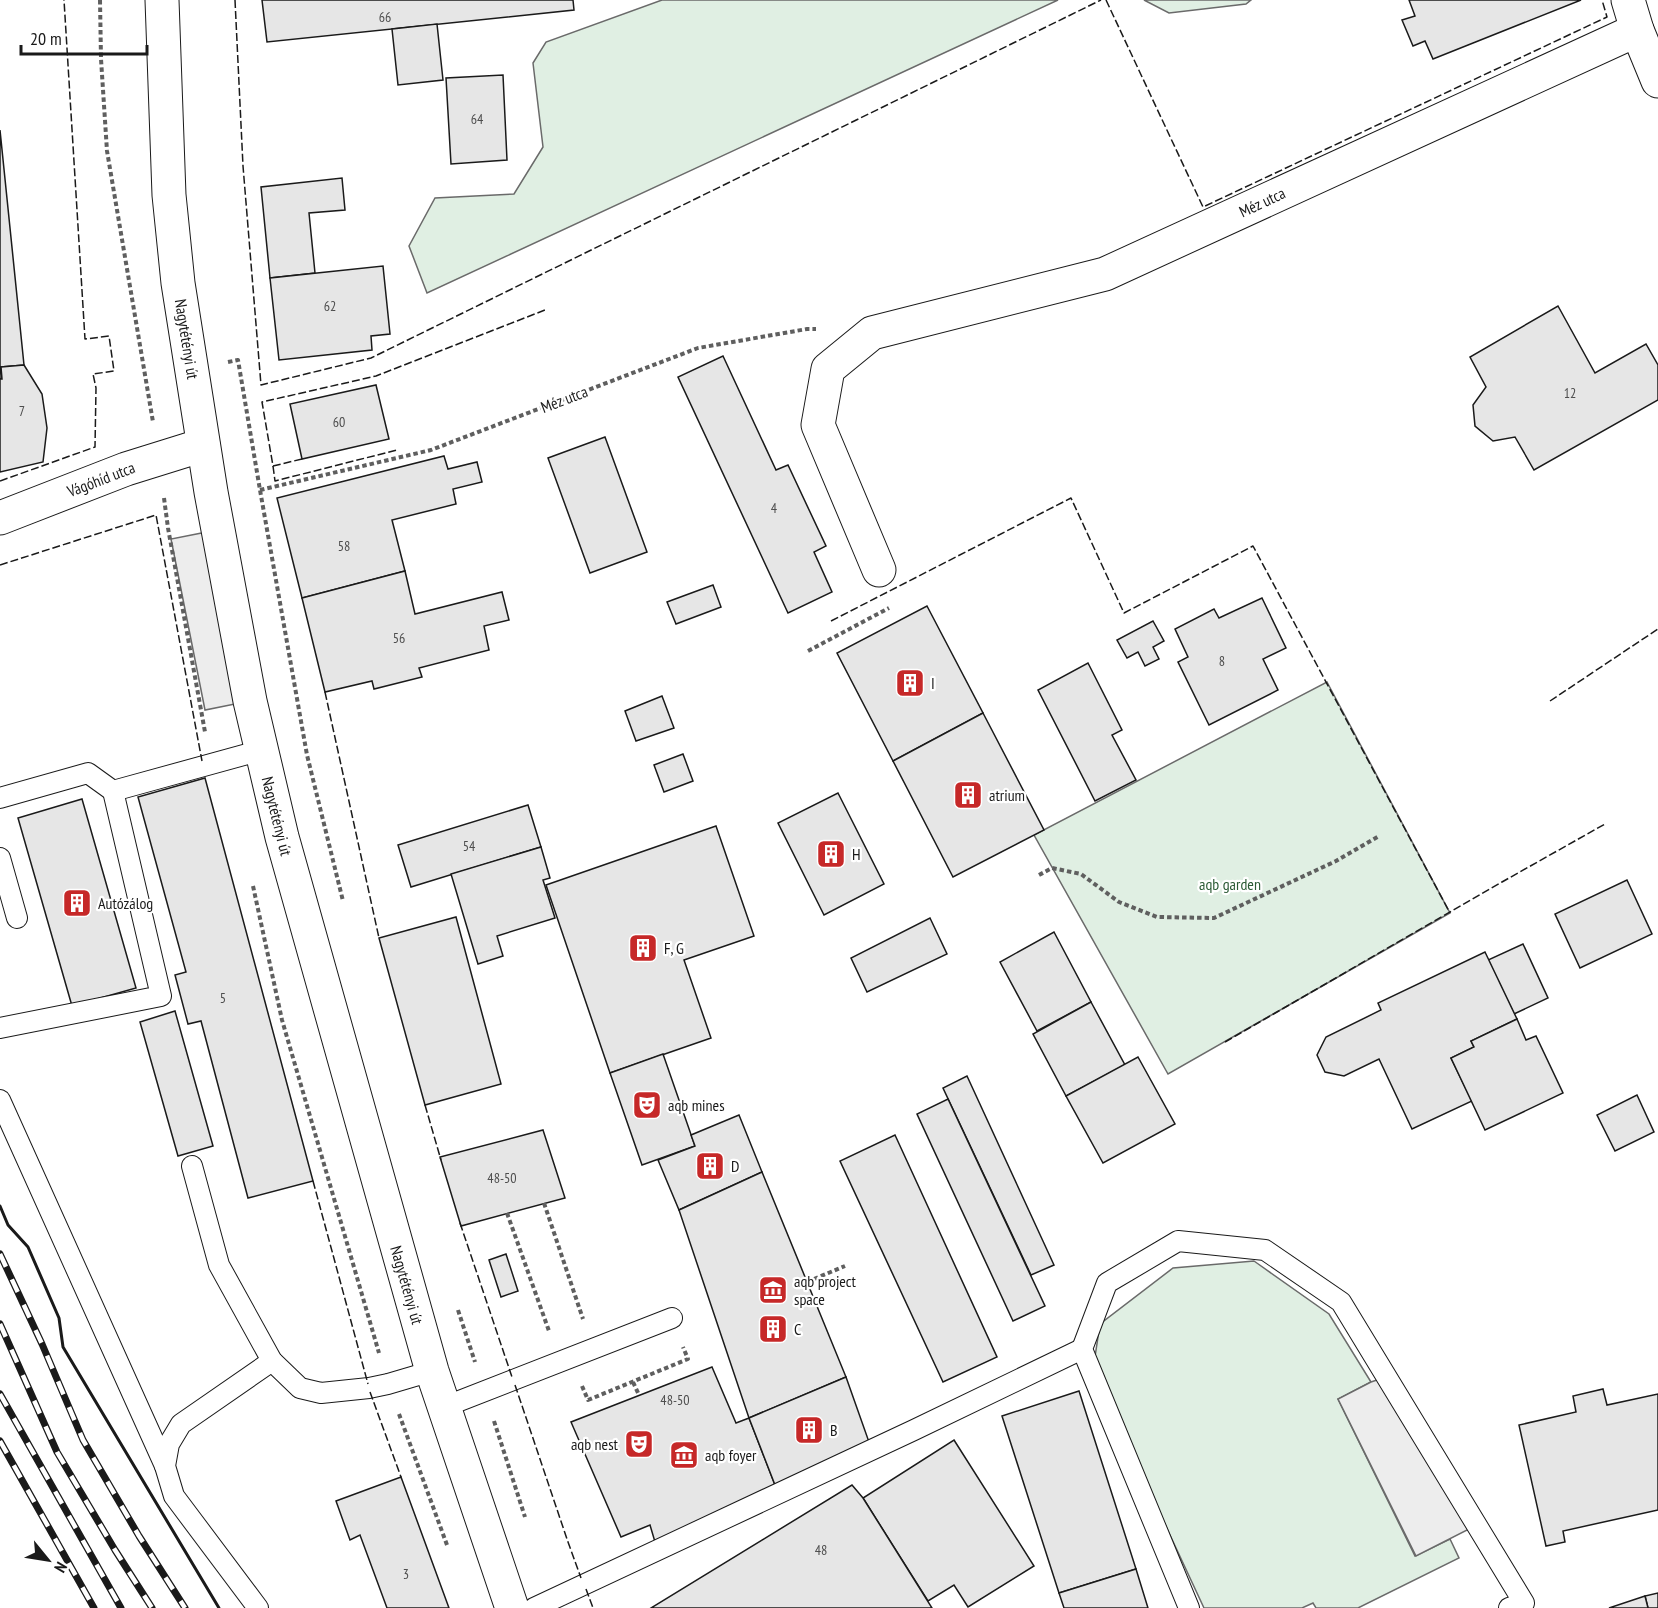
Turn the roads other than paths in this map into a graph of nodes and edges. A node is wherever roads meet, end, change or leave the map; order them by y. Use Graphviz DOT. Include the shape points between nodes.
graph roads {
  1 [pos="162,0"];
  2 [pos="1632,15"];
  3 [pos="1657,73"];
  4 [pos="203,445"];
  5 [pos="0,518"];
  6 [pos="879,570"];
  7 [pos="262,750"];
  8 [pos="113,791"];
  9 [pos="0,798"];
  10 [pos="0,858"];
  11 [pos="17,918"];
  12 [pos="0,1028"];
  13 [pos="0,1100"];
  14 [pos="192,1166"];
  15 [pos="672,1318"];
  16 [pos="1082,1349"];
  17 [pos="272,1361"];
  18 [pos="432,1371"];
  19 [pos="444,1407"];
  20 [pos="165,1466"];
  21 [pos="258,1608"];
  22 [pos="512,1608"];
  23 [pos="534,1608"];
  24 [pos="1189,1608"];
  25 [pos="1509,1608"];
  1 -- 4 [label="main road, Nagytétényi út" via="169,195"];
  2 -- 3 [label="main road"];
  2 -- 6 [label="main road, Méz utca" via="1106,274 872,333 828,369 818,425"];
  4 -- 5 [label="main road, Vágóhíd utca" via="126,469"];
  4 -- 7 [label="main road, Nagytétényi út"];
  7 -- 8 [label="lane"];
  7 -- 18 [label="main road, Nagytétényi út" via="282,837"];
  8 -- 9 [label="lane" via="88,773"];
  8 -- 12 [label="lane" via="161,996"];
  10 -- 11 [label="lane"];
  13 -- 20 [label="lane"];
  14 -- 17 [label="lane" via="219,1265"];
  15 -- 19 [label="lane"];
  16 -- 23 [label="lane"];
  16 -- 24 [label="lane"];
  16 -- 25 [label="lane" via="1107,1283 1178,1241 1265,1250 1341,1302 1524,1603"];
  17 -- 18 [label="lane" via="300,1388 321,1393 388,1384"];
  17 -- 20 [label="lane" via="181,1425 169,1444"];
  18 -- 19 [label="main road, Nagytétényi út"];
  19 -- 22 [label="main road, Nagytétényi út"];
  20 -- 21 [label="lane" via="174,1496"];
}
